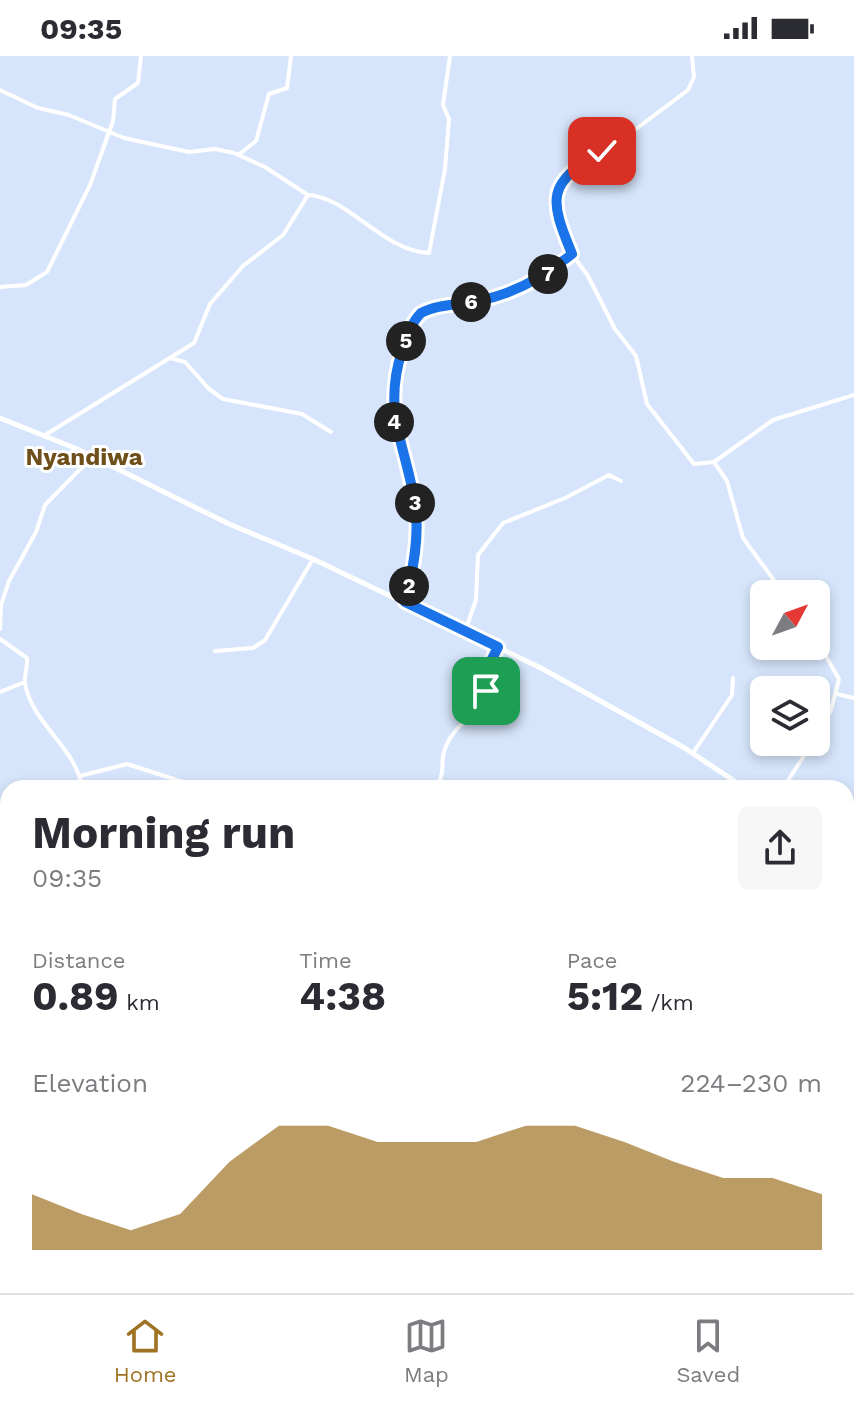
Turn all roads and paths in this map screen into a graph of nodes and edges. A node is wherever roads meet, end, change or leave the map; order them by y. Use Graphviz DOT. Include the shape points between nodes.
graph roads {
  1 [pos="141,56"];
  2 [pos="291,56"];
  3 [pos="450,56"];
  4 [pos="692,56"];
  5 [pos="0,90"];
  6 [pos="108,133"];
  7 [pos="238,155"];
  8 [pos="308,195"];
  9 [pos="572,254"];
  10 [pos="0,287"];
  11 [pos="168,358"];
  12 [pos="854,395"];
  13 [pos="0,418"];
  14 [pos="331,432"];
  15 [pos="45,435"];
  16 [pos="92,457"];
  17 [pos="714,462"];
  18 [pos="621,481"];
  19 [pos="313,559"];
  20 [pos="774,580"];
  21 [pos="405,602"];
  22 [pos="0,629"];
  23 [pos="465,631"];
  24 [pos="0,639"];
  25 [pos="498,647"];
  26 [pos="215,651"];
  27 [pos="829,660"];
  28 [pos="733,678"];
  29 [pos="25,682"];
  30 [pos="0,692"];
  31 [pos="837,694"];
  32 [pos="854,698"];
  33 [pos="830,708"];
  34 [pos="693,753"];
  35 [pos="804,756"];
  36 [pos="80,776"];
  37 [pos="81,780"];
  38 [pos="177,780"];
  39 [pos="442,780"];
  40 [pos="733,780"];
  41 [pos="788,780"];
  1 -- 6 [label="street" via="138,83 118,94"];
  2 -- 7 [label="street" via="287,88 269,94 256,141"];
  3 -- 8 [label="street" via="443,105 449,119 445,169 429,253 393,242"];
  4 -- 9 [label="street" via="694,77 688,90 558,185 555,210"];
  5 -- 6 [label="street"];
  6 -- 7 [label="street" via="189,152 215,149"];
  6 -- 10 [label="street" via="85,196 47,272 26,285"];
  7 -- 8 [label="street"];
  8 -- 11 [label="street" via="283,235 243,266 210,304 194,343"];
  9 -- 17 [label="street" via="636,356 642,394 652,413 691,462"];
  9 -- 21 [label="street" via="535,282 480,301 426,310 412,325 392,403 416,506 414,560"];
  11 -- 14 [label="street" via="185,362 226,401 302,414"];
  11 -- 15 [label="street"];
  12 -- 17 [label="street" via="773,420"];
  13 -- 15 [label="street"];
  15 -- 16 [label="street"];
  16 -- 19 [label="street"];
  16 -- 22 [label="street" via="45,505 9,581"];
  17 -- 20 [label="street" via="727,481 743,538"];
  18 -- 23 [label="street" via="609,475 503,523 478,555 476,600"];
  19 -- 21 [label="street"];
  19 -- 26 [label="street" via="263,642 253,648"];
  21 -- 23 [label="street"];
  23 -- 25 [label="street"];
  24 -- 29 [label="street" via="27,658"];
  25 -- 34 [label="street"];
  25 -- 39 [label="street" via="482,701 446,745"];
  27 -- 31 [label="street" via="838,674"];
  28 -- 34 [label="street" via="732,695"];
  29 -- 30 [label="street"];
  29 -- 36 [label="street"];
  31 -- 32 [label="street"];
  31 -- 33 [label="street"];
  34 -- 40 [label="street"];
  35 -- 41 [label="street"];
  36 -- 37 [label="street"];
  36 -- 38 [label="street" via="127,764"];
}
